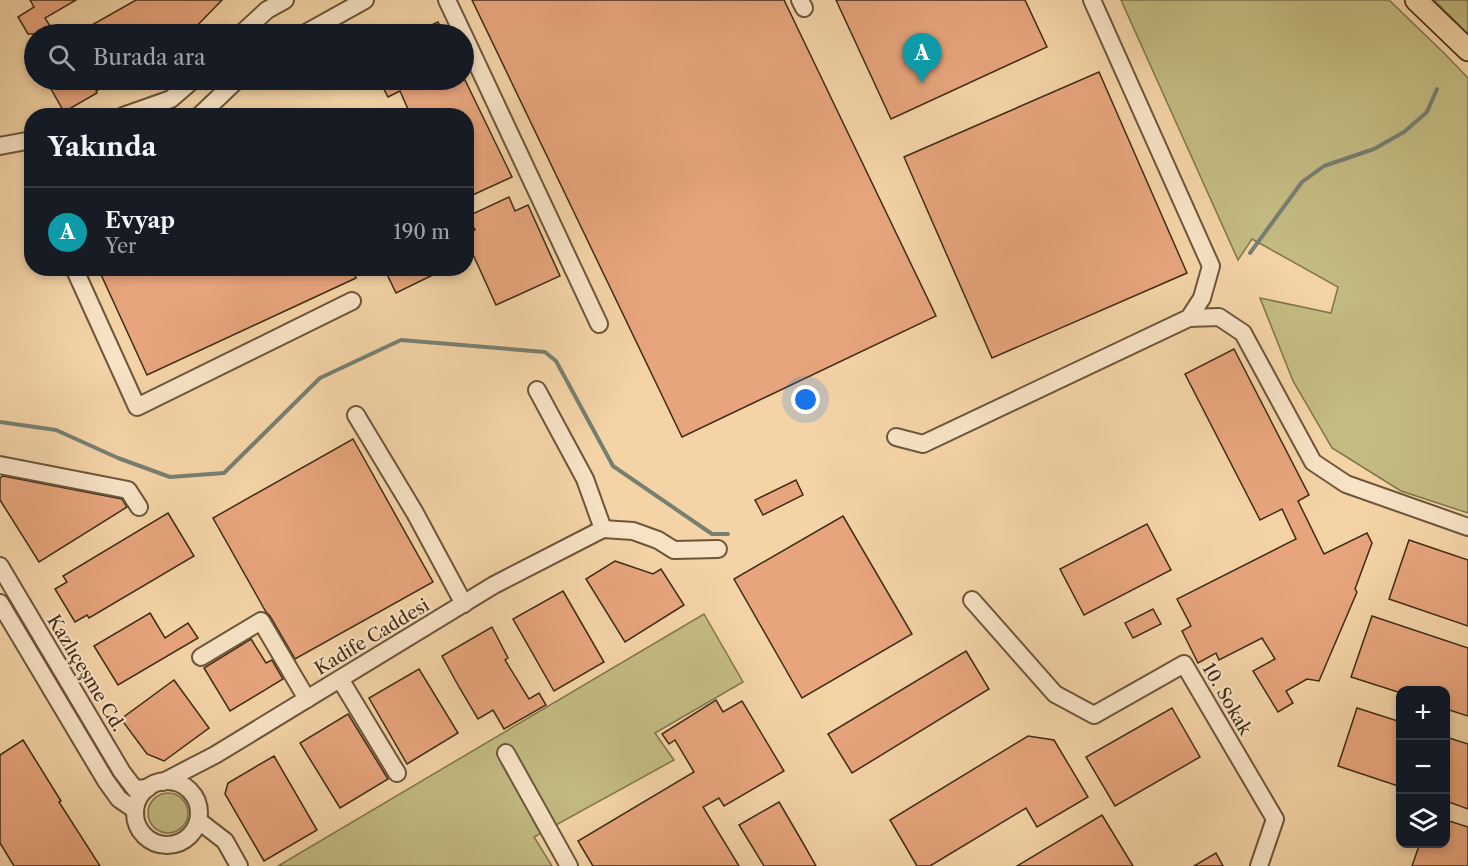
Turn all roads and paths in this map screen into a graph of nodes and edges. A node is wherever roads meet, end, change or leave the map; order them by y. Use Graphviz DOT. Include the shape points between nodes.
graph roads {
  1 [pos="285,0"];
  2 [pos="365,0"];
  3 [pos="447,0"];
  4 [pos="1092,0"];
  5 [pos="1416,0"];
  6 [pos="252,24"];
  7 [pos="322,24"];
  8 [pos="458,24"];
  9 [pos="1468,50"];
  10 [pos="474,58"];
  11 [pos="181,90"];
  12 [pos="226,90"];
  13 [pos="146,108"];
  14 [pos="207,108"];
  15 [pos="24,142"];
  16 [pos="0,146"];
  17 [pos="78,276"];
  18 [pos="352,302"];
  19 [pos="1190,318"];
  20 [pos="599,324"];
  21 [pos="537,390"];
  22 [pos="356,416"];
  23 [pos="896,438"];
  24 [pos="0,465"];
  25 [pos="139,507"];
  26 [pos="1468,527"];
  27 [pos="603,529"];
  28 [pos="718,549"];
  29 [pos="0,566"];
  30 [pos="972,600"];
  31 [pos="0,603"];
  32 [pos="464,604"];
  33 [pos="201,657"];
  34 [pos="340,679"];
  35 [pos="307,699"];
  36 [pos="506,753"];
  37 [pos="397,773"];
  38 [pos="155,785"];
  39 [pos="135,810"];
  40 [pos="199,821"];
  41 [pos="239,866"];
  42 [pos="569,866"];
  43 [pos="1259,866"];
  1 -- 6 [label="street"];
  2 -- 7 [label="street"];
  3 -- 8 [label="street"];
  4 -- 19 [label="street" via="1211,266 1202,298"];
  5 -- 9 [label="main road"];
  10 -- 20 [label="street"];
  11 -- 13 [label="street" via="171,99"];
  12 -- 14 [label="street"];
  15 -- 16 [label="street"];
  17 -- 18 [label="street" via="137,407"];
  19 -- 23 [label="street" via="923,444"];
  19 -- 26 [label="street" via="1219,317 1243,333 1313,462 1346,484"];
  21 -- 27 [label="street" via="585,479"];
  22 -- 32 [label="street"];
  24 -- 25 [label="street" via="128,490"];
  27 -- 28 [label="street" via="633,531 674,550"];
  27 -- 32 [label="street, Kadife Caddesi"];
  29 -- 38 [label="street, Kazlıçeşme Cd." via="122,772 135,789"];
  30 -- 43 [label="street, 10. Sokak" via="1055,694 1094,715 1184,664 1275,819"];
  31 -- 39 [label="street" via="106,781 119,799"];
  32 -- 34 [label="street, Kadife Caddesi"];
  33 -- 35 [label="street" via="261,621"];
  34 -- 35 [label="street, Kadife Caddesi"];
  34 -- 37 [label="street"];
  35 -- 38 [label="street, Kadife Caddesi"];
  36 -- 42 [label="street"];
  38 -- 39 [label="street" via="139,798"];
  38 -- 40 [label="street" via="183,785 197,800"];
  39 -- 40 [label="street" via="140,830 147,838 167,846 187,838"];
  40 -- 41 [label="street" via="225,841"];
}
